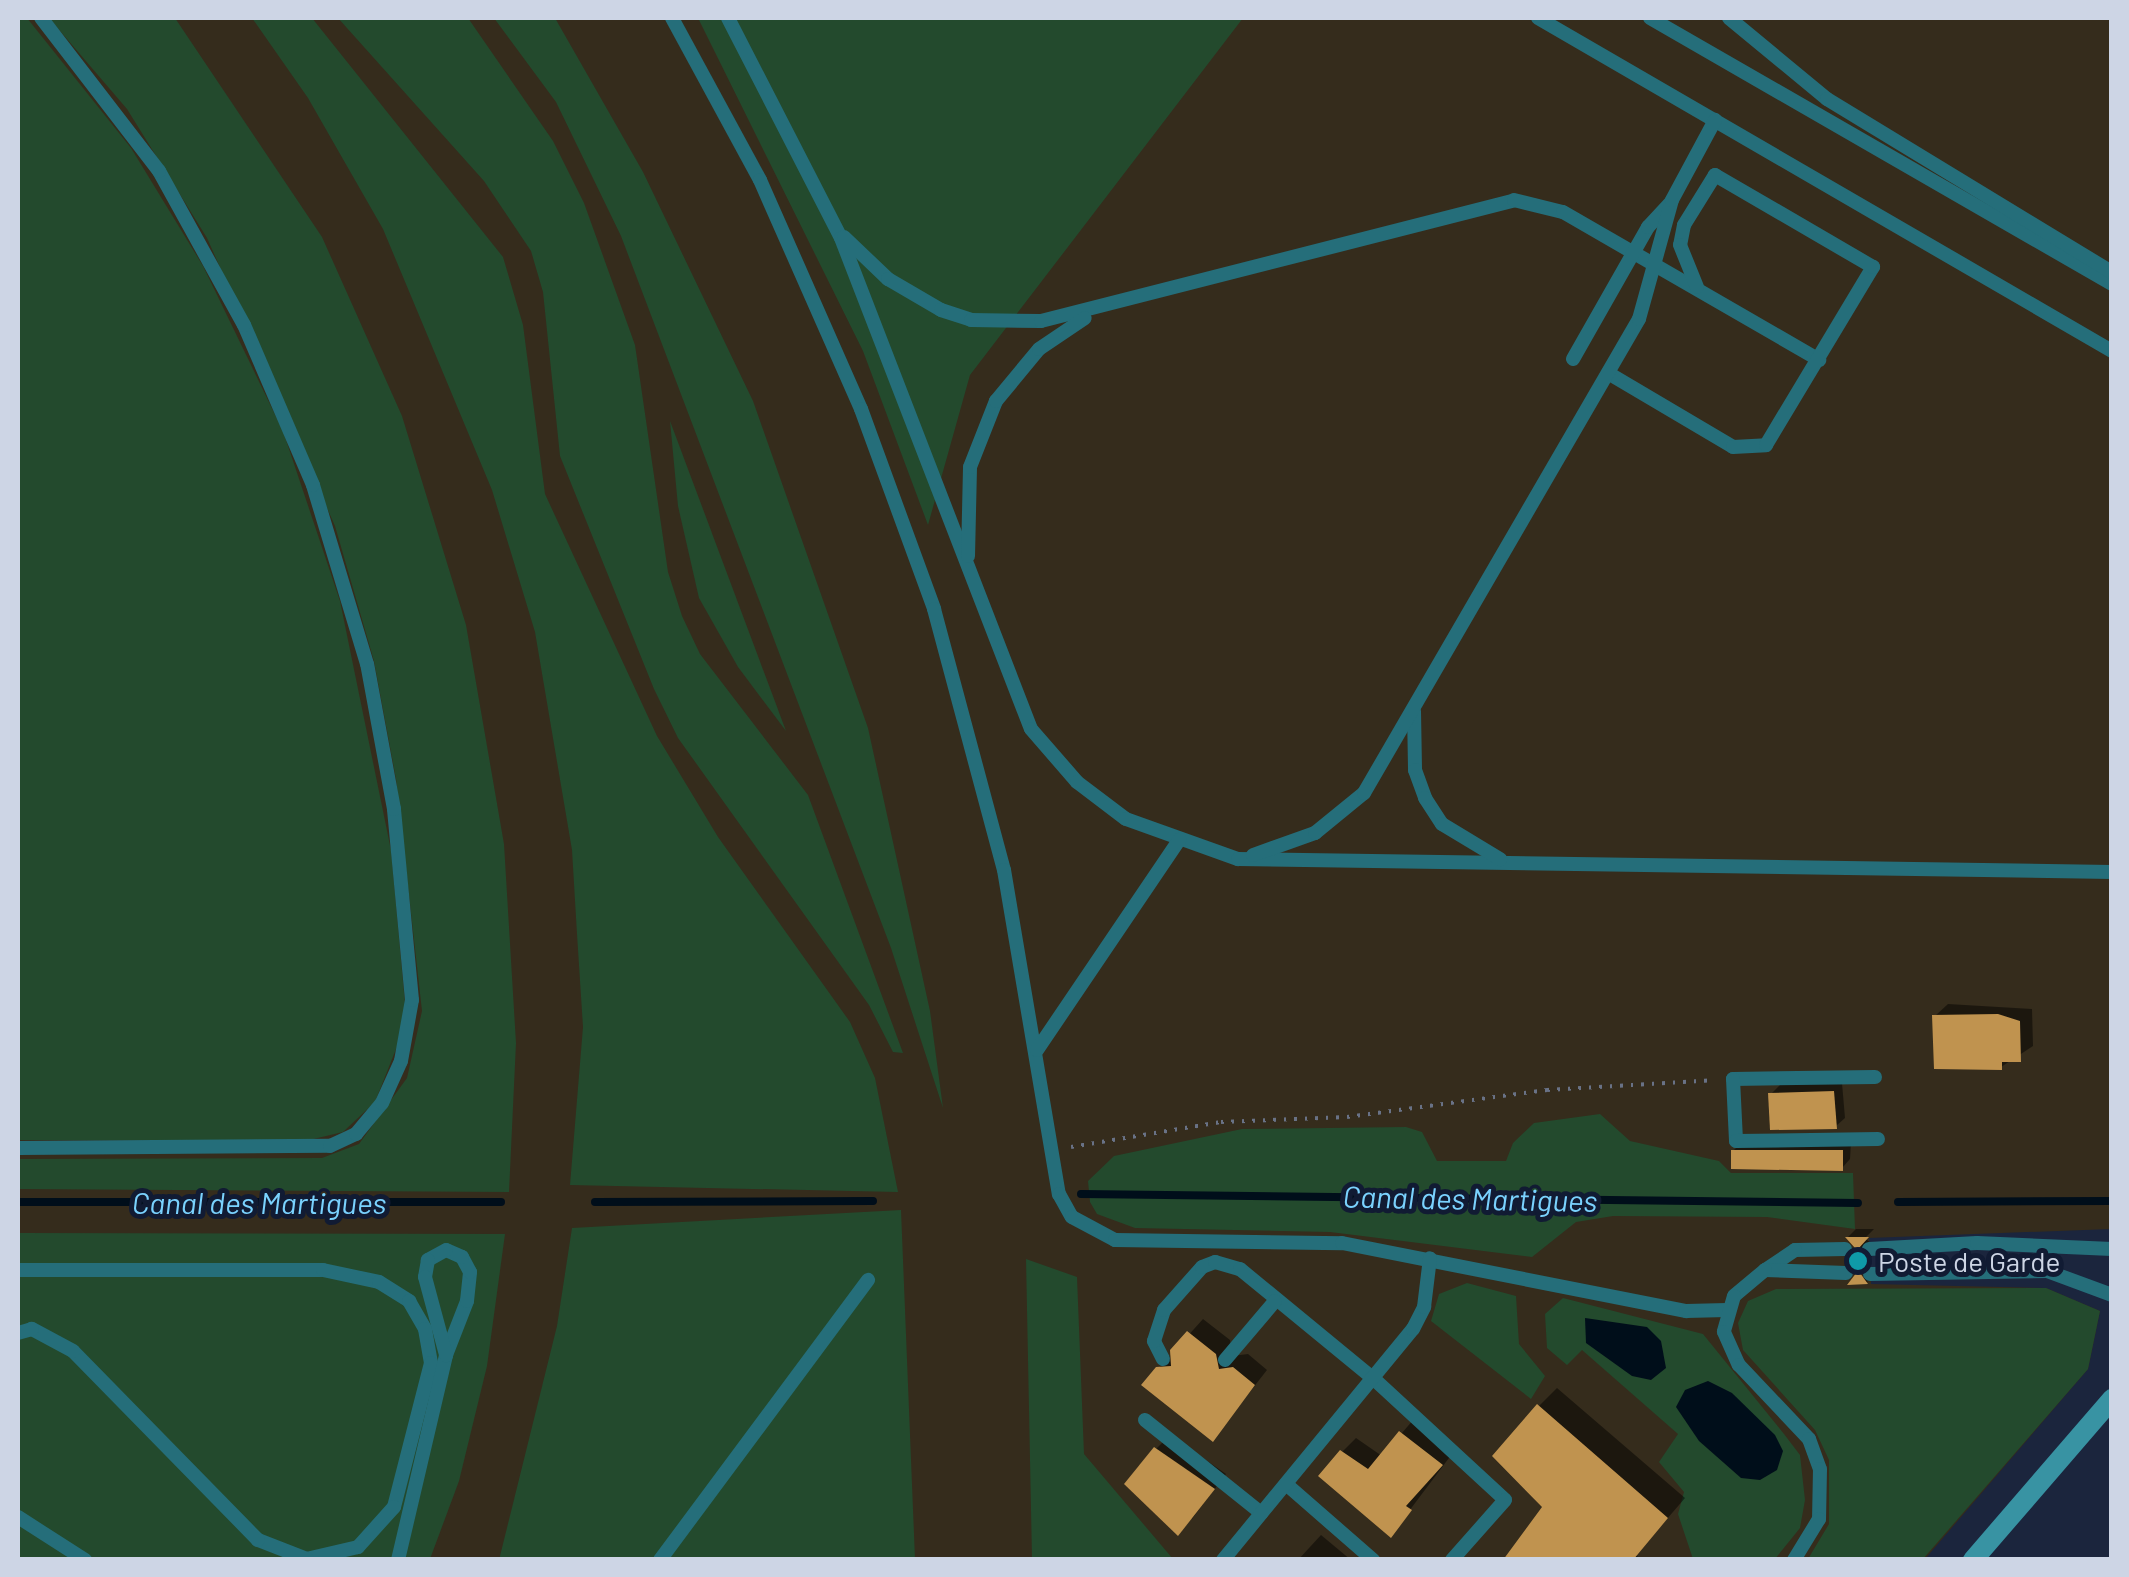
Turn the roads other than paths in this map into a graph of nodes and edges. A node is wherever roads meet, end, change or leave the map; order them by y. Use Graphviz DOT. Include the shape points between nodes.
graph roads {
  1 [pos="41,18"];
  2 [pos="672,18"];
  3 [pos="728,18"];
  4 [pos="1538,18"];
  5 [pos="1650,18"];
  6 [pos="1729,18"];
  7 [pos="1716,120"];
  8 [pos="1672,200"];
  9 [pos="837,230"];
  10 [pos="1634,252"];
  11 [pos="1654,264"];
  12 [pos="2112,272"];
  13 [pos="2112,284"];
  14 [pos="1698,289"];
  15 [pos="1099,310"];
  16 [pos="2112,351"];
  17 [pos="1572,359"];
  18 [pos="1819,360"];
  19 [pos="1608,372"];
  20 [pos="968,569"];
  21 [pos="1414,707"];
  22 [pos="1179,840"];
  23 [pos="1238,859"];
  24 [pos="1525,864"];
  25 [pos="2112,872"];
  26 [pos="1037,1050"];
  27 [pos="1874,1077"];
  28 [pos="1878,1140"];
  29 [pos="18,1148"];
  30 [pos="1845,1249"];
  31 [pos="2112,1249"];
  32 [pos="1869,1250"];
  33 [pos="1430,1258"];
  34 [pos="18,1270"];
  35 [pos="1765,1270"];
  36 [pos="1846,1273"];
  37 [pos="1870,1274"];
  38 [pos="868,1280"];
  39 [pos="2112,1295"];
  40 [pos="1276,1301"];
  41 [pos="1726,1310"];
  42 [pos="18,1333"];
  43 [pos="446,1356"];
  44 [pos="1164,1358"];
  45 [pos="1225,1360"];
  46 [pos="1374,1379"];
  47 [pos="2112,1399"];
  48 [pos="1144,1420"];
  49 [pos="1286,1484"];
  50 [pos="1261,1514"];
  51 [pos="18,1517"];
  52 [pos="85,1560"];
  53 [pos="398,1560"];
  54 [pos="660,1560"];
  55 [pos="1222,1560"];
  56 [pos="1373,1560"];
  57 [pos="1452,1560"];
  58 [pos="1794,1560"];
  59 [pos="1973,1560"];
  1 -- 29 [label="lane" via="159,171 244,326 313,485 370,682 394,810 412,1000 401,1061 382,1103 356,1134 330,1146"];
  2 -- 26 [label="lane" via="760,180 861,408 934,610 1004,870"];
  3 -- 9 [label="lane"];
  4 -- 7 [label="lane"];
  5 -- 13 [label="lane"];
  6 -- 12 [label="lane" via="1826,99"];
  7 -- 8 [label="lane"];
  7 -- 16 [label="lane"];
  8 -- 10 [label="lane"];
  8 -- 11 [label="lane"];
  9 -- 15 [label="lane" via="888,279 956,315 1041,322"];
  9 -- 20 [label="lane"];
  10 -- 11 [label="lane"];
  10 -- 15 [label="lane" via="1563,212 1514,200"];
  10 -- 17 [label="lane"];
  11 -- 14 [label="lane"];
  11 -- 19 [label="lane" via="1639,319"];
  14 -- 18 [label="lane"];
  14 -- 18 [label="lane" via="1680,245 1684,225 1715,175 1872,267"];
  15 -- 20 [label="lane" via="1039,349 996,401 970,467"];
  18 -- 19 [label="lane" via="1778,431 1749,449 1732,446"];
  19 -- 21 [label="lane"];
  20 -- 22 [label="lane" via="1031,729 1078,782 1126,819"];
  21 -- 23 [label="lane" via="1364,793 1340,817 1283,847"];
  21 -- 24 [label="lane" via="1415,770 1442,824 1490,856"];
  22 -- 23 [label="lane"];
  22 -- 26 [label="lane"];
  23 -- 24 [label="lane"];
  24 -- 25 [label="lane"];
  26 -- 33 [label="lane" via="1060,1194 1072,1217 1115,1240 1342,1243"];
  27 -- 28 [label="lane" via="1733,1079 1736,1141"];
  30 -- 35 [label="lane" via="1795,1250"];
  31 -- 32 [label="lane" via="1995,1243"];
  33 -- 41 [label="lane" via="1686,1312"];
  33 -- 46 [label="lane" via="1424,1307"];
  34 -- 42 [label="lane" via="323,1270 379,1282 409,1301 431,1363 394,1507 358,1547 327,1559 258,1540 73,1351 32,1329"];
  35 -- 36 [label="lane"];
  35 -- 41 [label="lane" via="1742,1285"];
  37 -- 39 [label="lane" via="2047,1271"];
  38 -- 54 [label="lane"];
  40 -- 44 [label="lane" via="1240,1270 1215,1262 1202,1267 1164,1310 1154,1341"];
  40 -- 45 [label="lane"];
  40 -- 46 [label="lane"];
  41 -- 58 [label="lane" via="1730,1349 1809,1440 1820,1469 1819,1519"];
  43 -- 43 [label="lane" via="467,1301 470,1272 462,1257 446,1250 428,1260 425,1276"];
  43 -- 53 [label="lane"];
  46 -- 49 [label="lane"];
  46 -- 57 [label="lane" via="1505,1500"];
  47 -- 59 [label="main road"];
  48 -- 50 [label="lane"];
  49 -- 50 [label="lane"];
  49 -- 56 [label="lane"];
  50 -- 55 [label="lane"];
  51 -- 52 [label="lane"];
}
